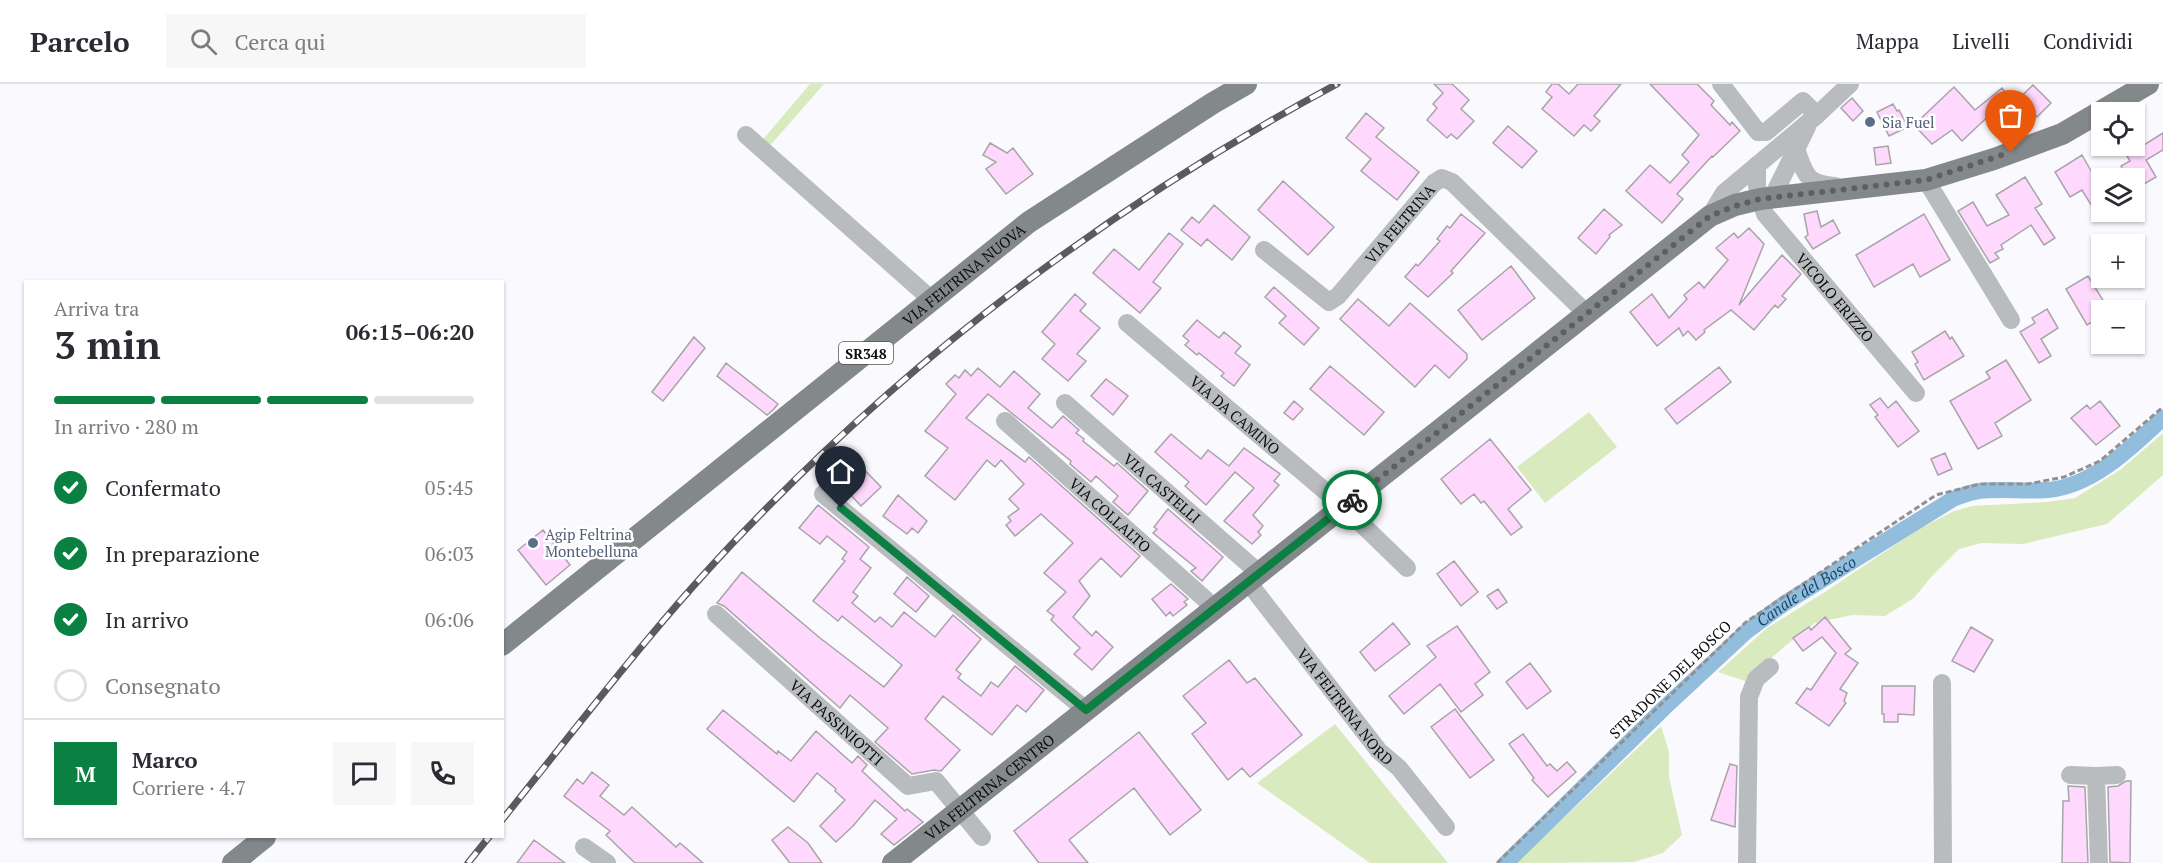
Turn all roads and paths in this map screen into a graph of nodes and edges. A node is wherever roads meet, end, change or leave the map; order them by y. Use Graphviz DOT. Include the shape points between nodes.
graph roads {
  1 [pos="1246,84"];
  2 [pos="1721,84"];
  3 [pos="1850,84"];
  4 [pos="2148,84"];
  5 [pos="1813,118"];
  6 [pos="746,135"];
  7 [pos="1796,148"];
  8 [pos="1757,165"];
  9 [pos="1926,180"];
  10 [pos="1855,188"];
  11 [pos="1766,198"];
  12 [pos="1710,216"];
  13 [pos="1264,250"];
  14 [pos="932,300"];
  15 [pos="1587,314"];
  16 [pos="2011,320"];
  17 [pos="1127,323"];
  18 [pos="1916,393"];
  19 [pos="1065,403"];
  20 [pos="2163,407"];
  21 [pos="1005,421"];
  22 [pos="823,494"];
  23 [pos="1344,507"];
  24 [pos="1407,568"];
  25 [pos="1254,577"];
  26 [pos="1215,608"];
  27 [pos="716,614"];
  28 [pos="504,643"];
  29 [pos="1770,668"];
  30 [pos="1942,683"];
  31 [pos="1086,710"];
  32 [pos="2070,775"];
  33 [pos="2117,775"];
  34 [pos="2096,776"];
  35 [pos="960,810"];
  36 [pos="1446,827"];
  37 [pos="982,837"];
  38 [pos="264,838"];
  39 [pos="584,846"];
  40 [pos="233,863"];
  41 [pos="607,863"];
  42 [pos="893,863"];
  43 [pos="1497,863"];
  44 [pos="1747,863"];
  45 [pos="1943,863"];
  46 [pos="2099,863"];
  1 -- 14 [label="main road, VIA FELTRINA NUOVA / SR348" via="1029,222"];
  2 -- 5 [label="street" via="1758,132 1766,132 1803,101"];
  3 -- 5 [label="street"];
  4 -- 9 [label="main road" via="2062,134"];
  5 -- 7 [label="street"];
  5 -- 8 [label="street"];
  6 -- 14 [label="street"];
  7 -- 10 [label="street" via="1805,173 1816,184"];
  7 -- 11 [label="street"];
  8 -- 11 [label="street" via="1756,186"];
  8 -- 12 [label="street" via="1724,193"];
  9 -- 10 [label="main road"];
  9 -- 16 [label="street"];
  10 -- 11 [label="main road"];
  11 -- 12 [label="main road"];
  11 -- 18 [label="street, VICOLO ERIZZO" via="1765,214 1781,235"];
  12 -- 15 [label="main road"];
  13 -- 15 [label="street, VIA FELTRINA" via="1329,302 1442,178 1452,182"];
  14 -- 28 [label="main road, VIA FELTRINA NUOVA / SR348"];
  15 -- 23 [label="main road"];
  17 -- 23 [label="street, VIA DA CAMINO"];
  19 -- 25 [label="street, VIA CASTELLI"];
  20 -- 43 [label="path, STRADONE DEL BOSCO" via="2100,461 2064,477 2028,484 1980,484 1936,495 1746,622"];
  21 -- 26 [label="street, VIA COLLALTO"];
  22 -- 31 [label="street"];
  23 -- 24 [label="street, VIA DA CAMINO"];
  23 -- 25 [label="main road"];
  25 -- 26 [label="main road"];
  25 -- 36 [label="street, VIA FELTRINA NORD" via="1379,751 1399,768"];
  26 -- 31 [label="main road"];
  27 -- 35 [label="street, VIA PASSINIOTTI" via="908,786 936,781"];
  29 -- 44 [label="street" via="1756,679 1749,697"];
  30 -- 45 [label="street"];
  31 -- 35 [label="main road, VIA FELTRINA CENTRO"];
  32 -- 34 [label="street"];
  33 -- 34 [label="street"];
  34 -- 46 [label="street"];
  35 -- 37 [label="street"];
  35 -- 42 [label="main road, VIA FELTRINA CENTRO"];
  38 -- 40 [label="main road"];
  39 -- 41 [label="street"];
}
